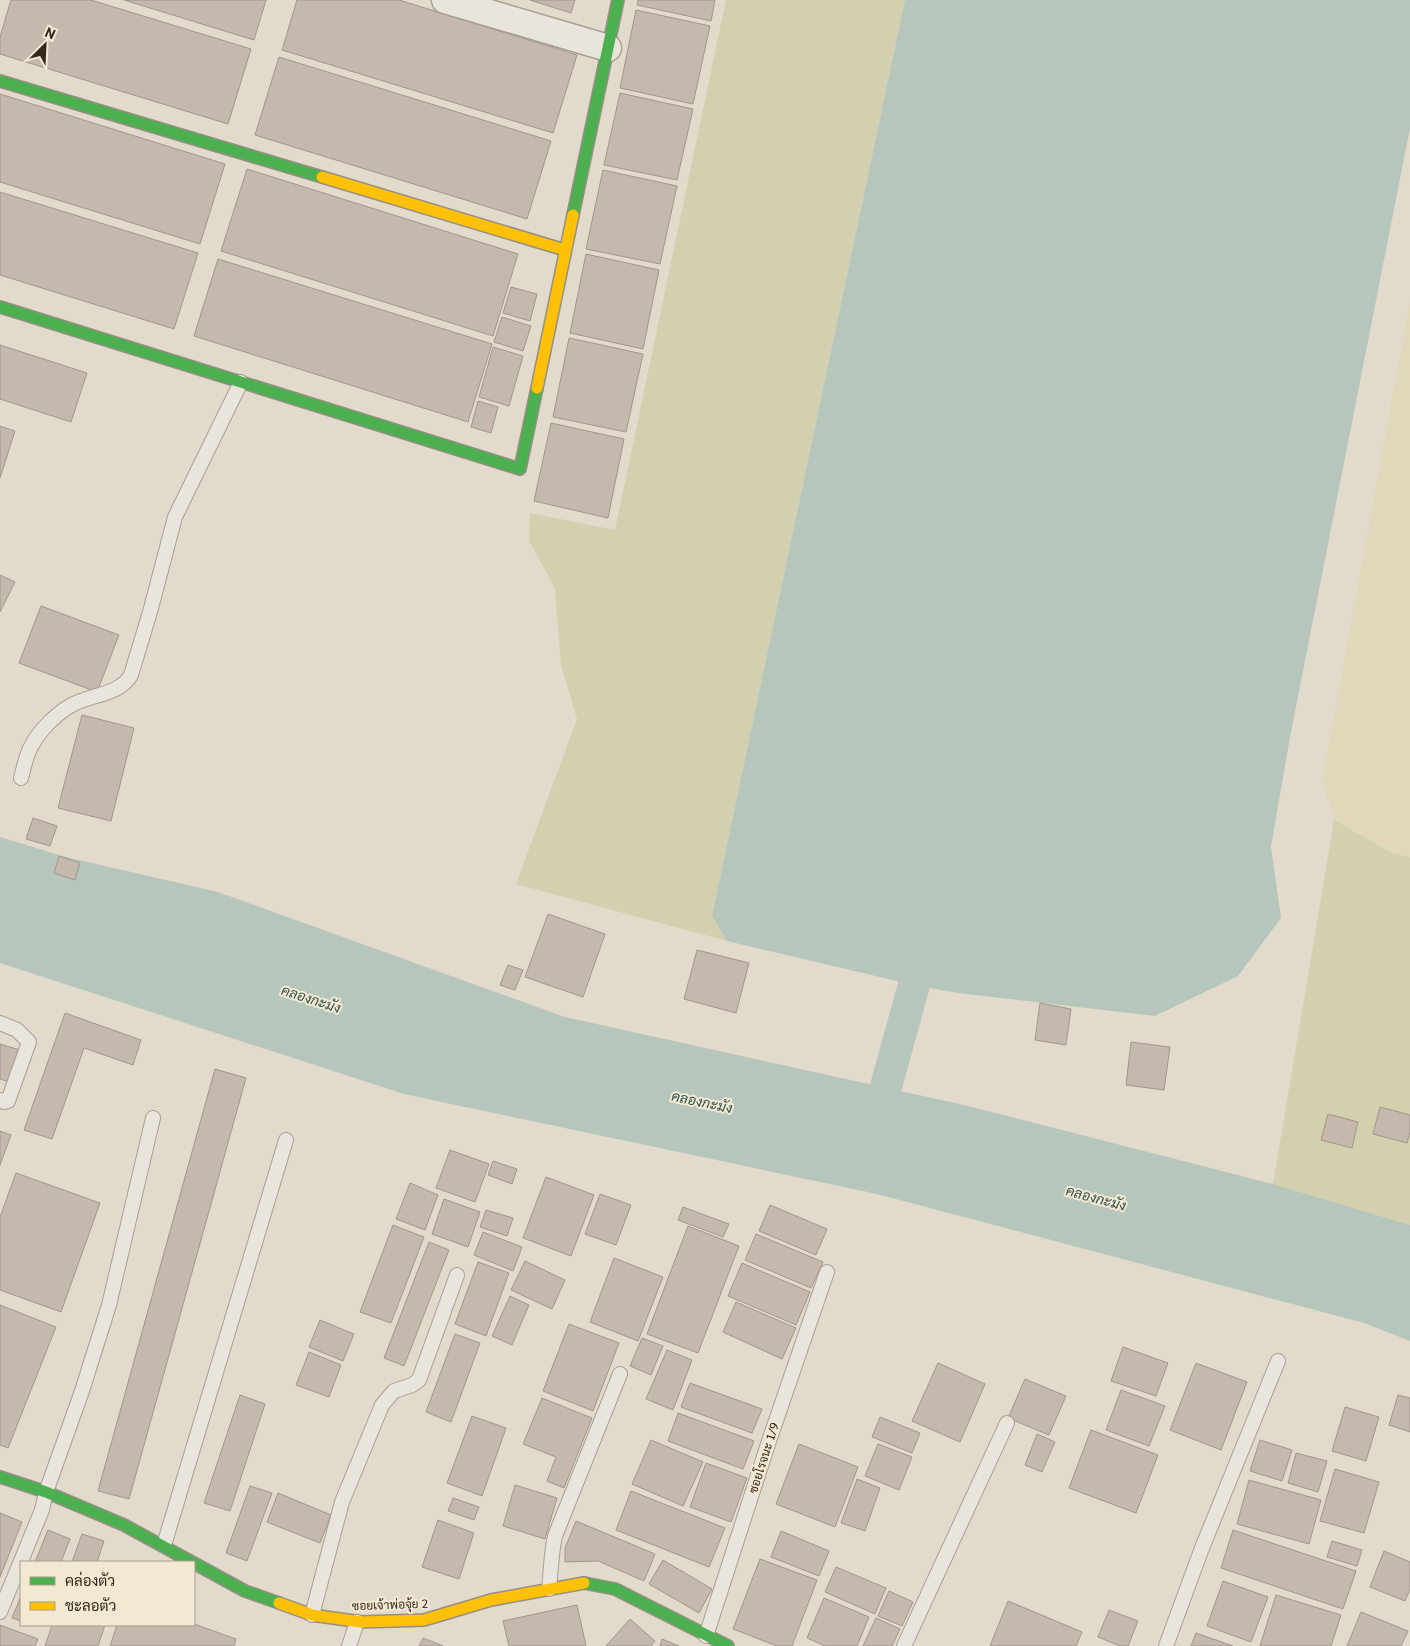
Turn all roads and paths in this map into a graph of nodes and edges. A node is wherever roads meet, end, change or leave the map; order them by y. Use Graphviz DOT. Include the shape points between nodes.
graph roads {
  1 [pos="445,0"];
  2 [pos="618,0"];
  3 [pos="608,48"];
  4 [pos="0,81"];
  5 [pos="565,250"];
  6 [pos="0,307"];
  7 [pos="241,382"];
  8 [pos="21,778"];
  9 [pos="0,1023"];
  10 [pos="0,1100"];
  11 [pos="153,1118"];
  12 [pos="286,1140"];
  13 [pos="827,1272"];
  14 [pos="458,1275"];
  15 [pos="1278,1361"];
  16 [pos="620,1374"];
  17 [pos="1007,1423"];
  18 [pos="0,1477"];
  19 [pos="46,1492"];
  20 [pos="164,1546"];
  21 [pos="21,1561"];
  22 [pos="191,1561"];
  23 [pos="20,1563"];
  24 [pos="195,1563"];
  25 [pos="549,1589"];
  26 [pos="0,1612"];
  27 [pos="312,1615"];
  28 [pos="357,1622"];
  29 [pos="712,1643"];
  30 [pos="349,1646"];
  31 [pos="904,1646"];
  32 [pos="1166,1646"];
  1 -- 3 [label="street"];
  2 -- 3 [label="street"];
  3 -- 5 [label="street"];
  4 -- 5 [label="street"];
  5 -- 7 [label="street" via="520,469"];
  6 -- 7 [label="street"];
  7 -- 8 [label="lane" via="175,517 150,612 127,682 70,705 51,720 32,745"];
  9 -- 10 [label="lane" via="17,1030 29,1042 8,1101"];
  11 -- 19 [label="lane" via="109,1305"];
  12 -- 20 [label="lane"];
  13 -- 29 [label="lane, ซอยโรจนะ 1/9" via="769,1441"];
  14 -- 27 [label="lane" via="419,1380 394,1391 382,1406 342,1502"];
  15 -- 32 [label="lane"];
  16 -- 25 [label="lane" via="555,1536"];
  17 -- 31 [label="lane"];
  18 -- 19 [label="street, ซอยเจ้าพ่อจุ้ย 2"];
  19 -- 20 [label="street, ซอยเจ้าพ่อจุ้ย 2"];
  19 -- 21 [label="lane"];
  20 -- 22 [label="street, ซอยเจ้าพ่อจุ้ย 2"];
  23 -- 26 [label="lane"];
  24 -- 27 [label="street, ซอยเจ้าพ่อจุ้ย 2" via="245,1591"];
  25 -- 28 [label="street, ซอยเจ้าพ่อจุ้ย 2" via="491,1600 424,1620"];
  25 -- 29 [label="street, ซอยเจ้าพ่อจุ้ย 2" via="583,1583 615,1590"];
  27 -- 28 [label="street, ซอยเจ้าพ่อจุ้ย 2"];
  28 -- 30 [label="lane"];
}
